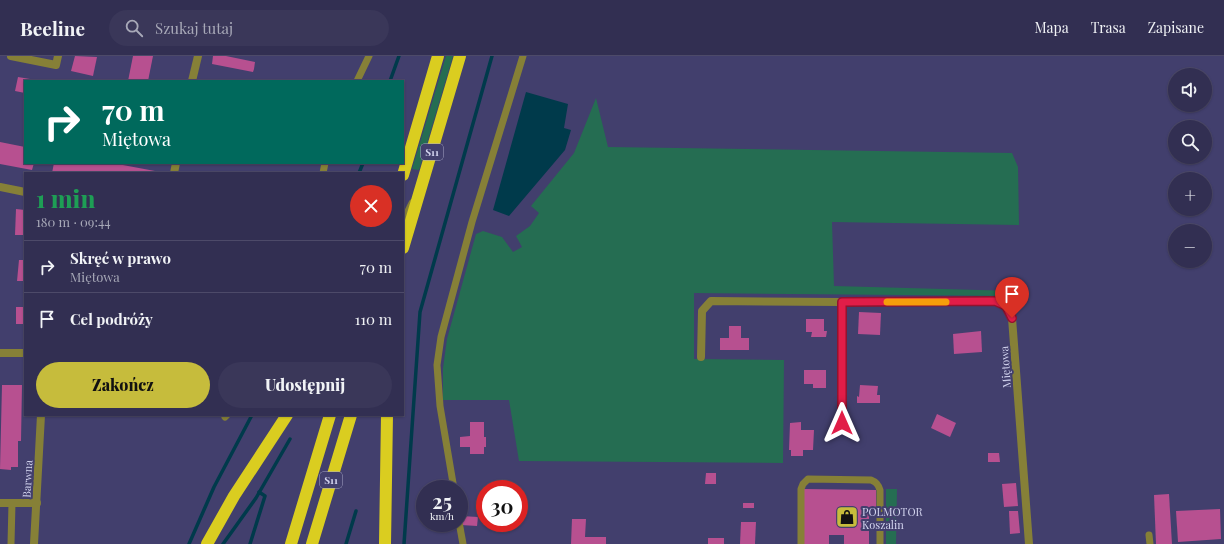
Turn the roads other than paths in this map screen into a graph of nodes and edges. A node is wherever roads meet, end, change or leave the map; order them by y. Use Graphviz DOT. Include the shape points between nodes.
graph roads {
  1 [pos="11,56"];
  2 [pos="58,56"];
  3 [pos="198,56"];
  4 [pos="369,56"];
  5 [pos="438,56"];
  6 [pos="460,56"];
  7 [pos="523,56"];
  8 [pos="192,80"];
  9 [pos="357,80"];
  10 [pos="427,170"];
  11 [pos="404,172"];
  12 [pos="0,187"];
  13 [pos="24,192"];
  14 [pos="404,219"];
  15 [pos="404,248"];
  16 [pos="842,302"];
  17 [pos="0,353"];
  18 [pos="24,353"];
  19 [pos="701,357"];
  20 [pos="41,416"];
  21 [pos="286,416"];
  22 [pos="330,416"];
  23 [pos="351,416"];
  24 [pos="387,416"];
  25 [pos="842,423"];
  26 [pos="452,480"];
  27 [pos="0,503"];
  28 [pos="12,503"];
  29 [pos="37,503"];
  30 [pos="460,532"];
  31 [pos="1149,535"];
  32 [pos="11,544"];
  33 [pos="34,544"];
  34 [pos="207,544"];
  35 [pos="291,544"];
  36 [pos="312,544"];
  37 [pos="385,544"];
  38 [pos="462,544"];
  39 [pos="801,544"];
  40 [pos="880,544"];
  41 [pos="1029,544"];
  42 [pos="1150,544"];
  1 -- 2 [label="street" via="56,65"];
  3 -- 8 [label="street"];
  4 -- 9 [label="lane"];
  5 -- 11 [label="highway, S11"];
  6 -- 10 [label="highway, S11"];
  7 -- 26 [label="lane" via="472,222 441,337 438,365 440,406"];
  10 -- 14 [label="lane"];
  10 -- 15 [label="highway, S11"];
  12 -- 13 [label="street"];
  16 -- 19 [label="street, Miętowa" via="711,301 702,311"];
  16 -- 25 [label="street"];
  16 -- 41 [label="street, Miętowa" via="995,301 1006,306 1012,318"];
  17 -- 18 [label="street"];
  20 -- 29 [label="street, Barwna"];
  21 -- 34 [label="highway" via="234,496"];
  22 -- 35 [label="highway, S11"];
  23 -- 36 [label="highway, S11"];
  24 -- 37 [label="highway"];
  27 -- 28 [label="street"];
  28 -- 29 [label="street"];
  28 -- 32 [label="lane"];
  29 -- 33 [label="street, Barwna"];
  30 -- 38 [label="lane"];
  31 -- 42 [label="lane"];
  39 -- 40 [label="lane" via="801,489 808,479 870,480 879,485"];
}
